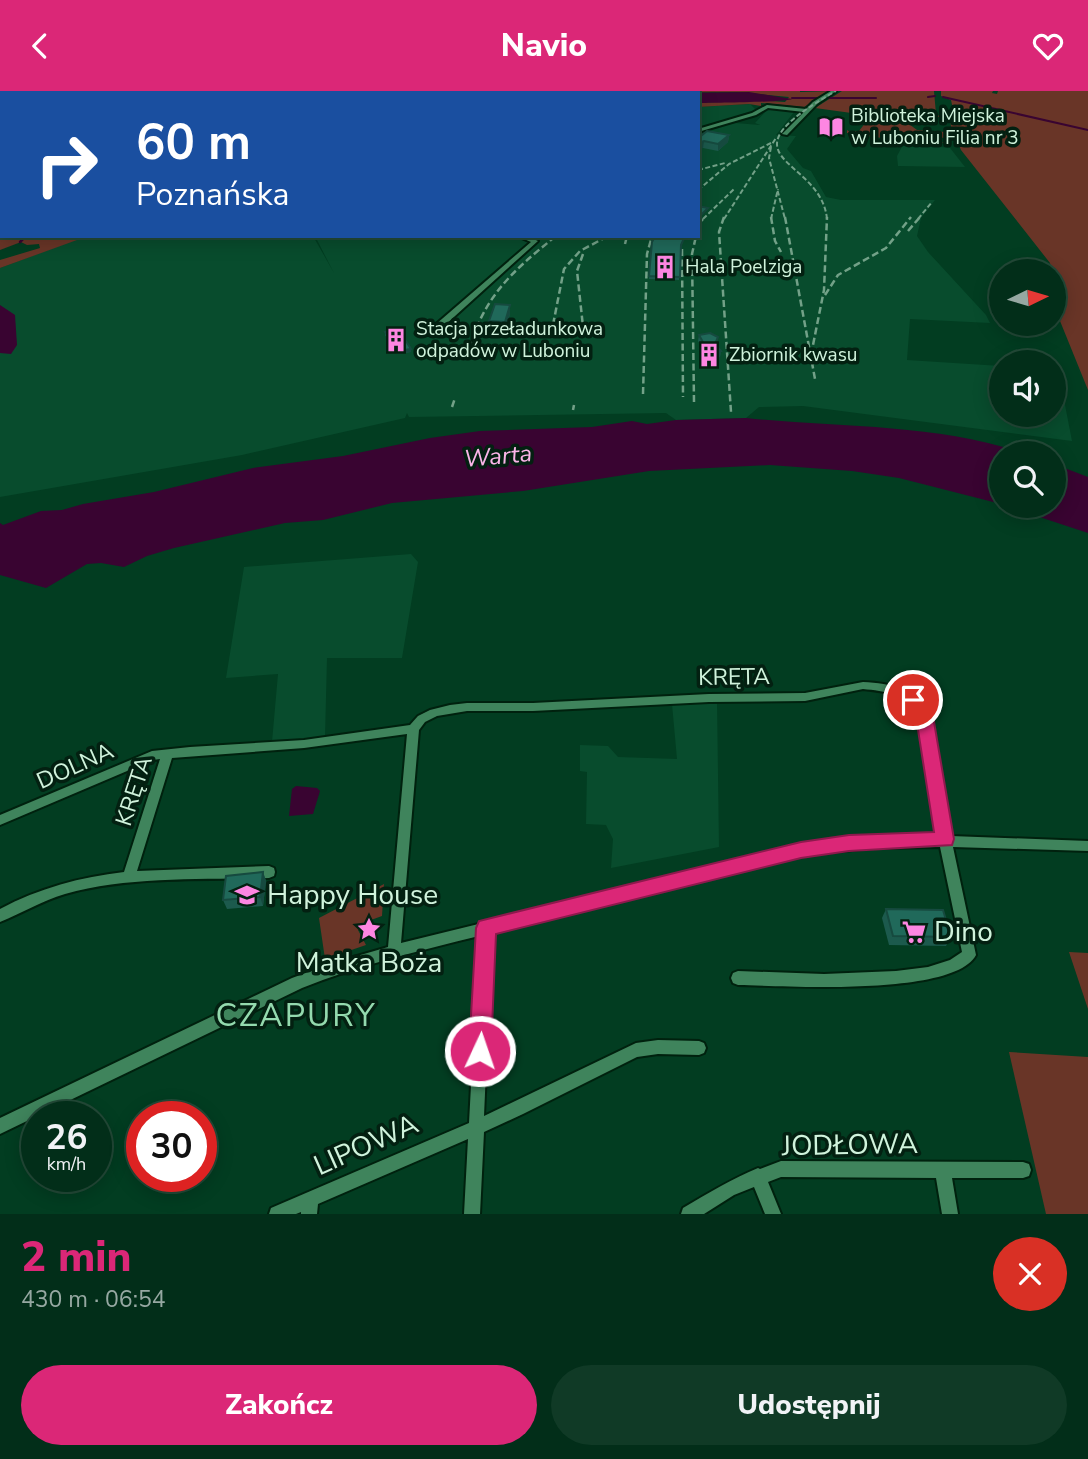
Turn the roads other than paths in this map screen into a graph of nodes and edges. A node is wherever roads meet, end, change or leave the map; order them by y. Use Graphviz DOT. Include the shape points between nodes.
graph roads {
  1 [pos="835,92"];
  2 [pos="818,102"];
  3 [pos="792,109"];
  4 [pos="808,110"];
  5 [pos="700,130"];
  6 [pos="785,134"];
  7 [pos="526,238"];
  8 [pos="431,333"];
  9 [pos="413,729"];
  10 [pos="168,753"];
  11 [pos="0,820"];
  12 [pos="945,839"];
  13 [pos="1088,846"];
  14 [pos="269,872"];
  15 [pos="129,877"];
  16 [pos="0,916"];
  17 [pos="486,928"];
  18 [pos="394,951"];
  19 [pos="737,978"];
  20 [pos="699,1048"];
  21 [pos="477,1125"];
  22 [pos="0,1126"];
  23 [pos="943,1170"];
  24 [pos="1023,1170"];
  25 [pos="758,1176"];
  26 [pos="310,1206"];
  27 [pos="277,1214"];
  28 [pos="472,1214"];
  29 [pos="689,1214"];
  30 [pos="773,1214"];
  31 [pos="950,1214"];
  1 -- 2 [label="street"];
  2 -- 3 [label="street"];
  2 -- 4 [label="street"];
  3 -- 4 [label="street"];
  3 -- 5 [label="street" via="765,107"];
  4 -- 6 [label="street"];
  7 -- 8 [label="street" via="534,241"];
  9 -- 10 [label="street, KRĘTA" via="304,744"];
  9 -- 12 [label="street, KRĘTA" via="430,712 456,709 803,697 855,685 894,690 913,700 924,716"];
  9 -- 18 [label="street"];
  10 -- 11 [label="street, DOLNA" via="135,762"];
  10 -- 15 [label="street, KRĘTA"];
  12 -- 13 [label="street"];
  12 -- 17 [label="street" via="801,850"];
  12 -- 19 [label="street, KRĘTA" via="968,944 964,961 910,976"];
  14 -- 15 [label="street"];
  15 -- 16 [label="street" via="57,891"];
  17 -- 18 [label="street"];
  17 -- 21 [label="street"];
  18 -- 22 [label="street" via="297,983"];
  20 -- 21 [label="street, LIPOWA" via="636,1050"];
  21 -- 26 [label="street, LIPOWA"];
  21 -- 28 [label="street"];
  23 -- 24 [label="street, JODŁOWA"];
  23 -- 25 [label="street, JODŁOWA" via="781,1169"];
  23 -- 31 [label="street"];
  25 -- 29 [label="street, JODŁOWA"];
  25 -- 30 [label="street"];
  26 -- 27 [label="street, LIPOWA"];
}
